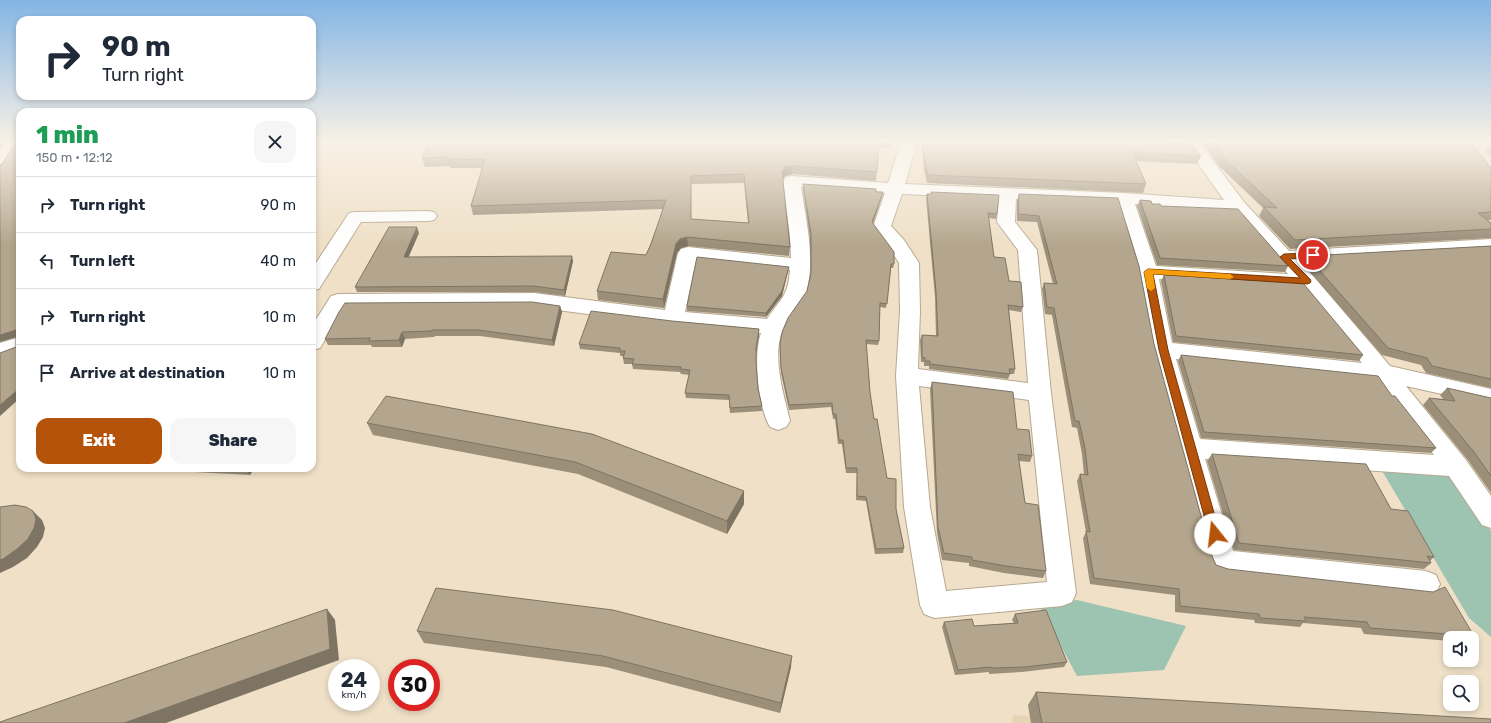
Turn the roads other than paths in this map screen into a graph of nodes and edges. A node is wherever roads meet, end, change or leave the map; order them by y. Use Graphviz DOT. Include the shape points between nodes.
graph roads {
  1 [pos="899,176"];
  2 [pos="1214,176"];
  3 [pos="895,189"];
  4 [pos="1008,194"];
  5 [pos="1124,198"];
  6 [pos="1238,206"];
  7 [pos="428,216"];
  8 [pos="1491,246"];
  9 [pos="1284,257"];
  10 [pos="801,265"];
  11 [pos="1148,272"];
  12 [pos="316,278"];
  13 [pos="1307,281"];
  14 [pos="672,318"];
  15 [pos="774,327"];
  16 [pos="316,337"];
  17 [pos="16,345"];
  18 [pos="1163,350"];
  19 [pos="0,351"];
  20 [pos="1383,373"];
  21 [pos="907,376"];
  22 [pos="1040,394"];
  23 [pos="1491,397"];
  24 [pos="778,421"];
  25 [pos="1190,448"];
  26 [pos="1457,467"];
  27 [pos="1491,517"];
  28 [pos="1426,584"];
  1 -- 3 [label="street"];
  2 -- 6 [label="street"];
  3 -- 4 [label="street"];
  3 -- 10 [label="street" via="792,181"];
  3 -- 21 [label="street" via="882,227 909,263"];
  4 -- 5 [label="street"];
  4 -- 22 [label="street" via="1006,222 1027,250"];
  5 -- 6 [label="street"];
  5 -- 11 [label="street"];
  6 -- 9 [label="street"];
  7 -- 12 [label="street" via="355,216"];
  8 -- 9 [label="street"];
  9 -- 13 [label="street"];
  10 -- 14 [label="street" via="688,253"];
  10 -- 15 [label="street" via="796,293"];
  11 -- 13 [label="street"];
  11 -- 18 [label="street"];
  13 -- 20 [label="street"];
  14 -- 15 [label="street"];
  14 -- 16 [label="street" via="534,300 338,301"];
  15 -- 24 [label="street" via="767,348 770,382"];
  17 -- 19 [label="street"];
  18 -- 20 [label="street"];
  18 -- 25 [label="street"];
  20 -- 23 [label="street"];
  20 -- 26 [label="street"];
  21 -- 22 [label="street"];
  21 -- 22 [label="street" via="917,507 934,605 1062,593"];
  25 -- 26 [label="street"];
  25 -- 28 [label="street" via="1223,562"];
  26 -- 27 [label="street"];
}
